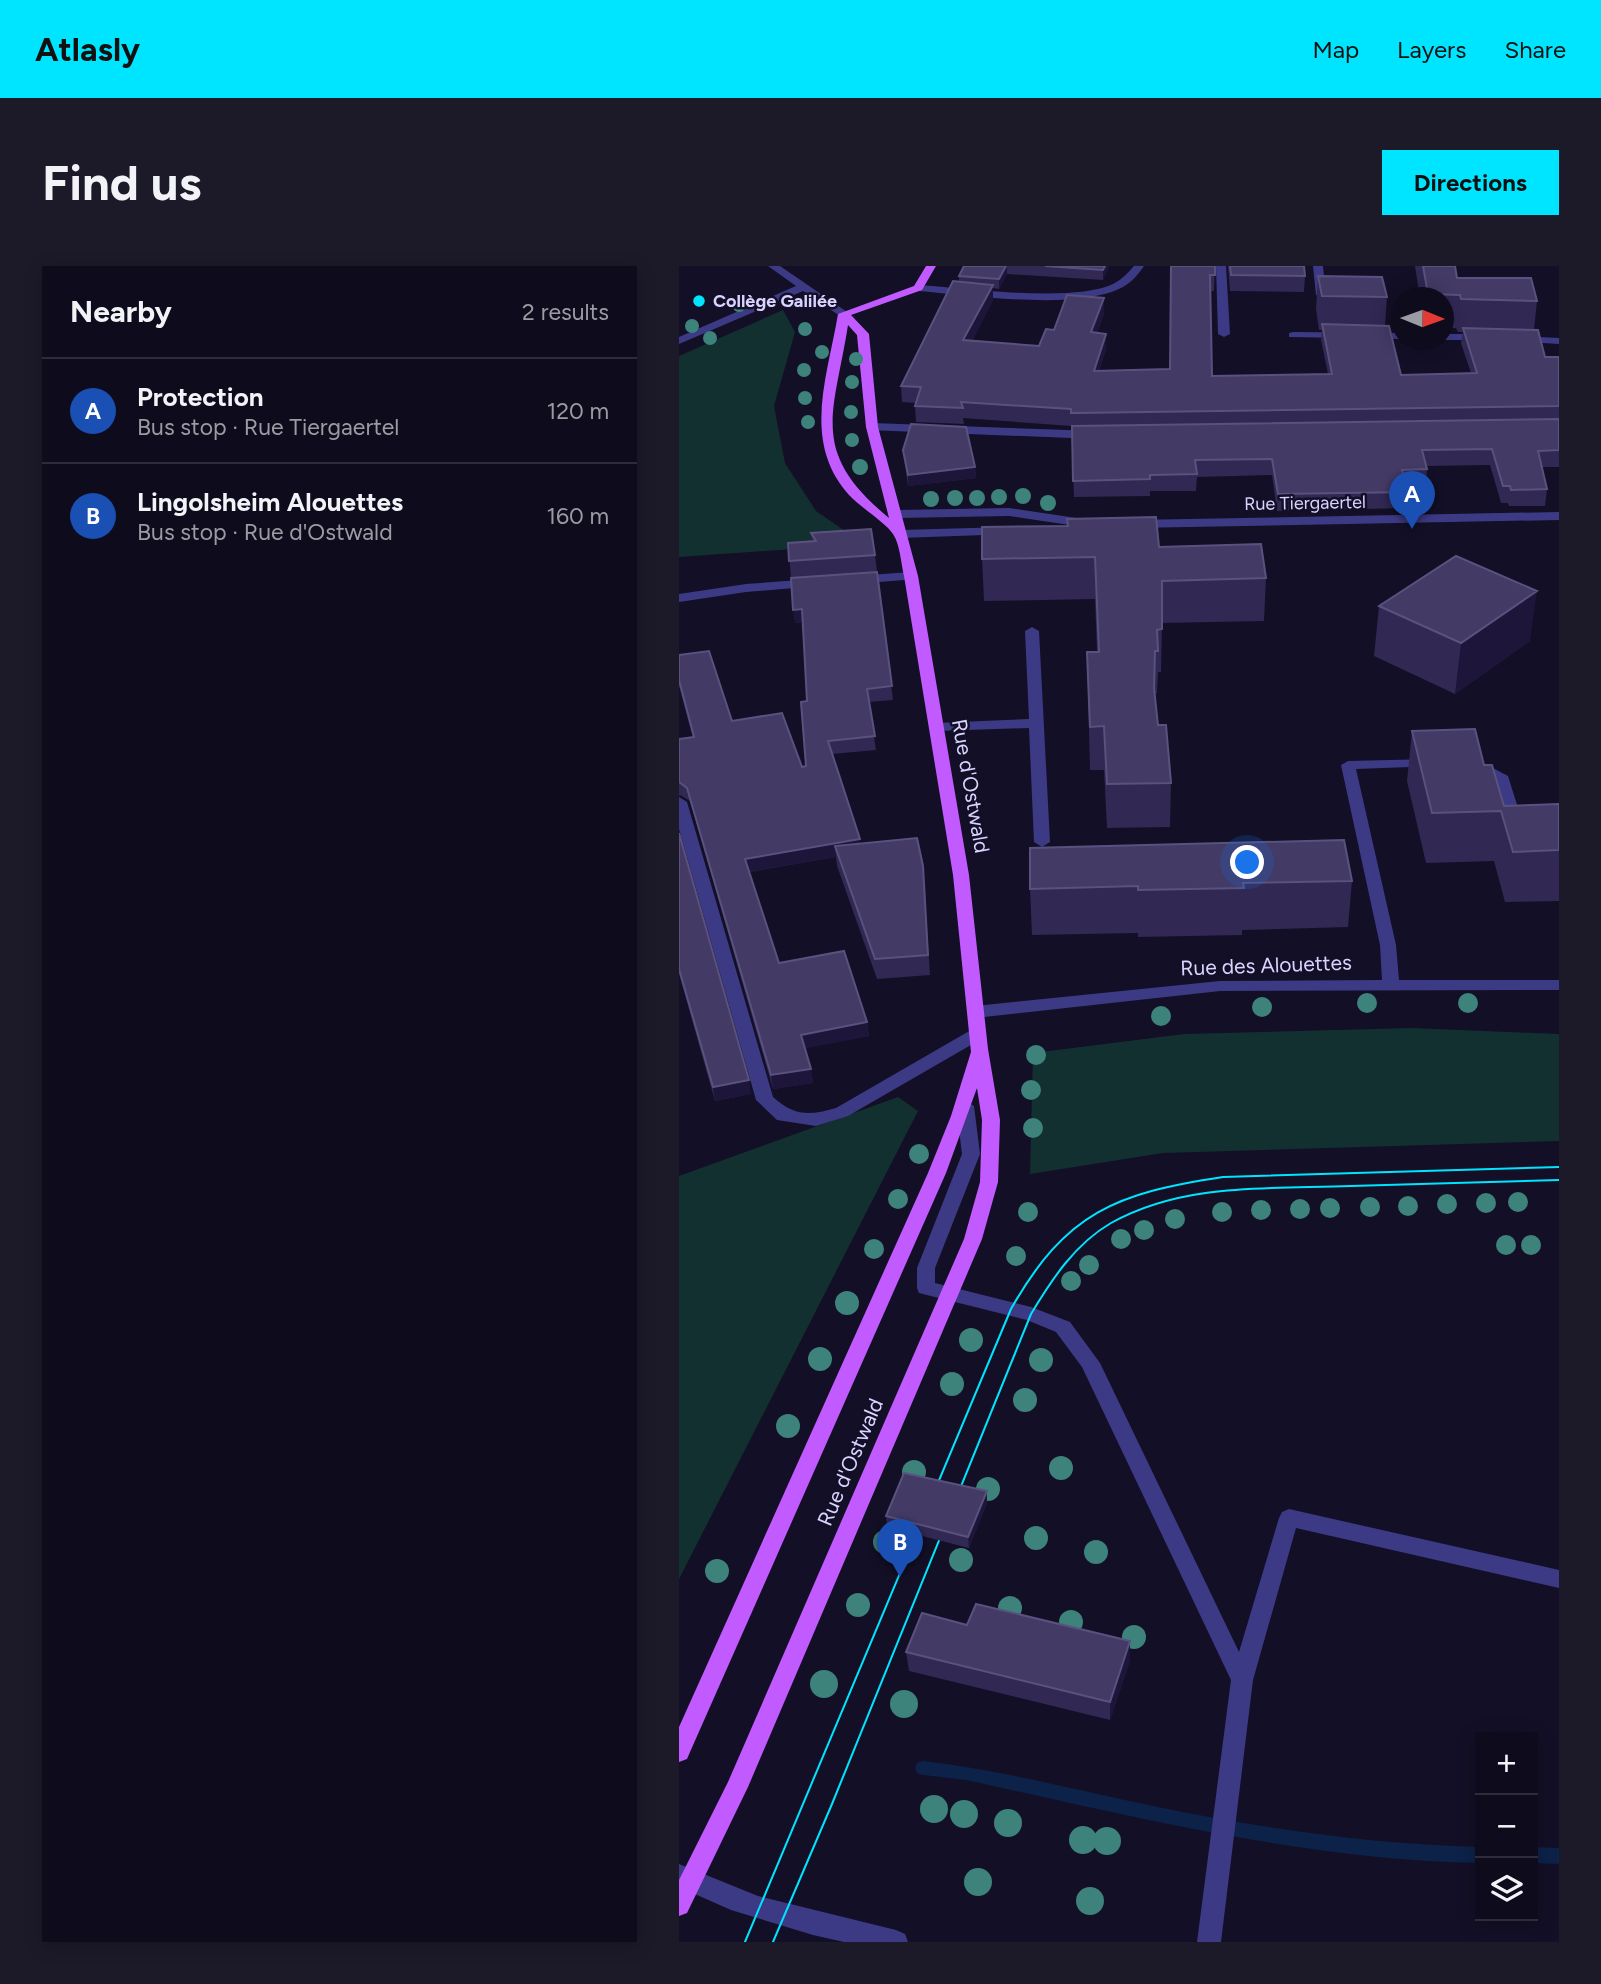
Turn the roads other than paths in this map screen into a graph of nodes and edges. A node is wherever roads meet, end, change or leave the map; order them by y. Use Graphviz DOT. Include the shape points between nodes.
graph roads {
  1 [pos="773,266"];
  2 [pos="931,266"];
  3 [pos="1139,266"];
  4 [pos="1221,266"];
  5 [pos="1318,266"];
  6 [pos="804,287"];
  7 [pos="918,288"];
  8 [pos="1322,295"];
  9 [pos="844,314"];
  10 [pos="1224,334"];
  11 [pos="1293,335"];
  12 [pos="1391,337"];
  13 [pos="1454,337"];
  14 [pos="679,341"];
  15 [pos="1559,341"];
  16 [pos="872,427"];
  17 [pos="1103,435"];
  18 [pos="897,514"];
  19 [pos="1559,516"];
  20 [pos="1107,525"];
  21 [pos="1039,530"];
  22 [pos="1014,531"];
  23 [pos="901,534"];
  24 [pos="911,576"];
  25 [pos="679,598"];
  26 [pos="1032,631"];
  27 [pos="1036,723"];
  28 [pos="936,727"];
  29 [pos="679,802"];
  30 [pos="1042,842"];
  31 [pos="1520,842"];
  32 [pos="1391,985"];
  33 [pos="1559,985"];
  34 [pos="975,1012"];
  35 [pos="978,1041"];
  36 [pos="965,1107"];
  37 [pos="950,1293"];
  38 [pos="1559,1579"];
  39 [pos="1242,1680"];
  40 [pos="679,1752"];
  41 [pos="686,1878"];
  42 [pos="679,1905"];
  43 [pos="897,1942"];
  44 [pos="1209,1942"];
  1 -- 6 [label="street"];
  2 -- 7 [label="main road"];
  3 -- 7 [label="street" via="1115,287 1092,293"];
  4 -- 10 [label="street"];
  5 -- 8 [label="street"];
  6 -- 9 [label="street"];
  6 -- 14 [label="street"];
  7 -- 9 [label="main road"];
  9 -- 16 [label="main road, Rue d'Ostwald" via="863,334"];
  9 -- 23 [label="main road" via="827,412 828,452 856,495"];
  11 -- 12 [label="street"];
  13 -- 15 [label="street"];
  16 -- 17 [label="street"];
  16 -- 18 [label="main road, Rue d'Ostwald"];
  18 -- 20 [label="street, Rue Tiergaertel" via="1009,512"];
  18 -- 23 [label="main road, Rue d'Ostwald"];
  19 -- 20 [label="street, Rue Tiergaertel"];
  20 -- 21 [label="street, Rue Tiergaertel"];
  22 -- 23 [label="street"];
  23 -- 24 [label="main road, Rue d'Ostwald"];
  24 -- 25 [label="street" via="746,588"];
  24 -- 28 [label="main road, Rue d'Ostwald"];
  26 -- 27 [label="street"];
  27 -- 28 [label="street"];
  27 -- 30 [label="street"];
  28 -- 34 [label="main road, Rue d'Ostwald" via="961,875"];
  29 -- 35 [label="street" via="765,1100 783,1116 816,1119 842,1112"];
  31 -- 32 [label="street" via="1501,776 1476,762 1348,765 1388,945"];
  32 -- 33 [label="street, Rue des Alouettes"];
  32 -- 34 [label="street, Rue des Alouettes" via="1220,986"];
  34 -- 35 [label="main road, Rue d'Ostwald"];
  35 -- 36 [label="main road, Rue d'Ostwald"];
  35 -- 37 [label="main road, Rue d'Ostwald" via="991,1120 989,1182 973,1239"];
  36 -- 37 [label="street" via="971,1154 926,1268 926,1288"];
  36 -- 40 [label="main road, Rue d'Ostwald"];
  37 -- 39 [label="street" via="1063,1327 1090,1363"];
  37 -- 41 [label="main road, Rue d'Ostwald" via="737,1787"];
  38 -- 39 [label="street" via="1289,1518"];
  39 -- 44 [label="street"];
  41 -- 42 [label="main road, Rue d'Ostwald"];
  41 -- 43 [label="street" via="761,1908"];
}
